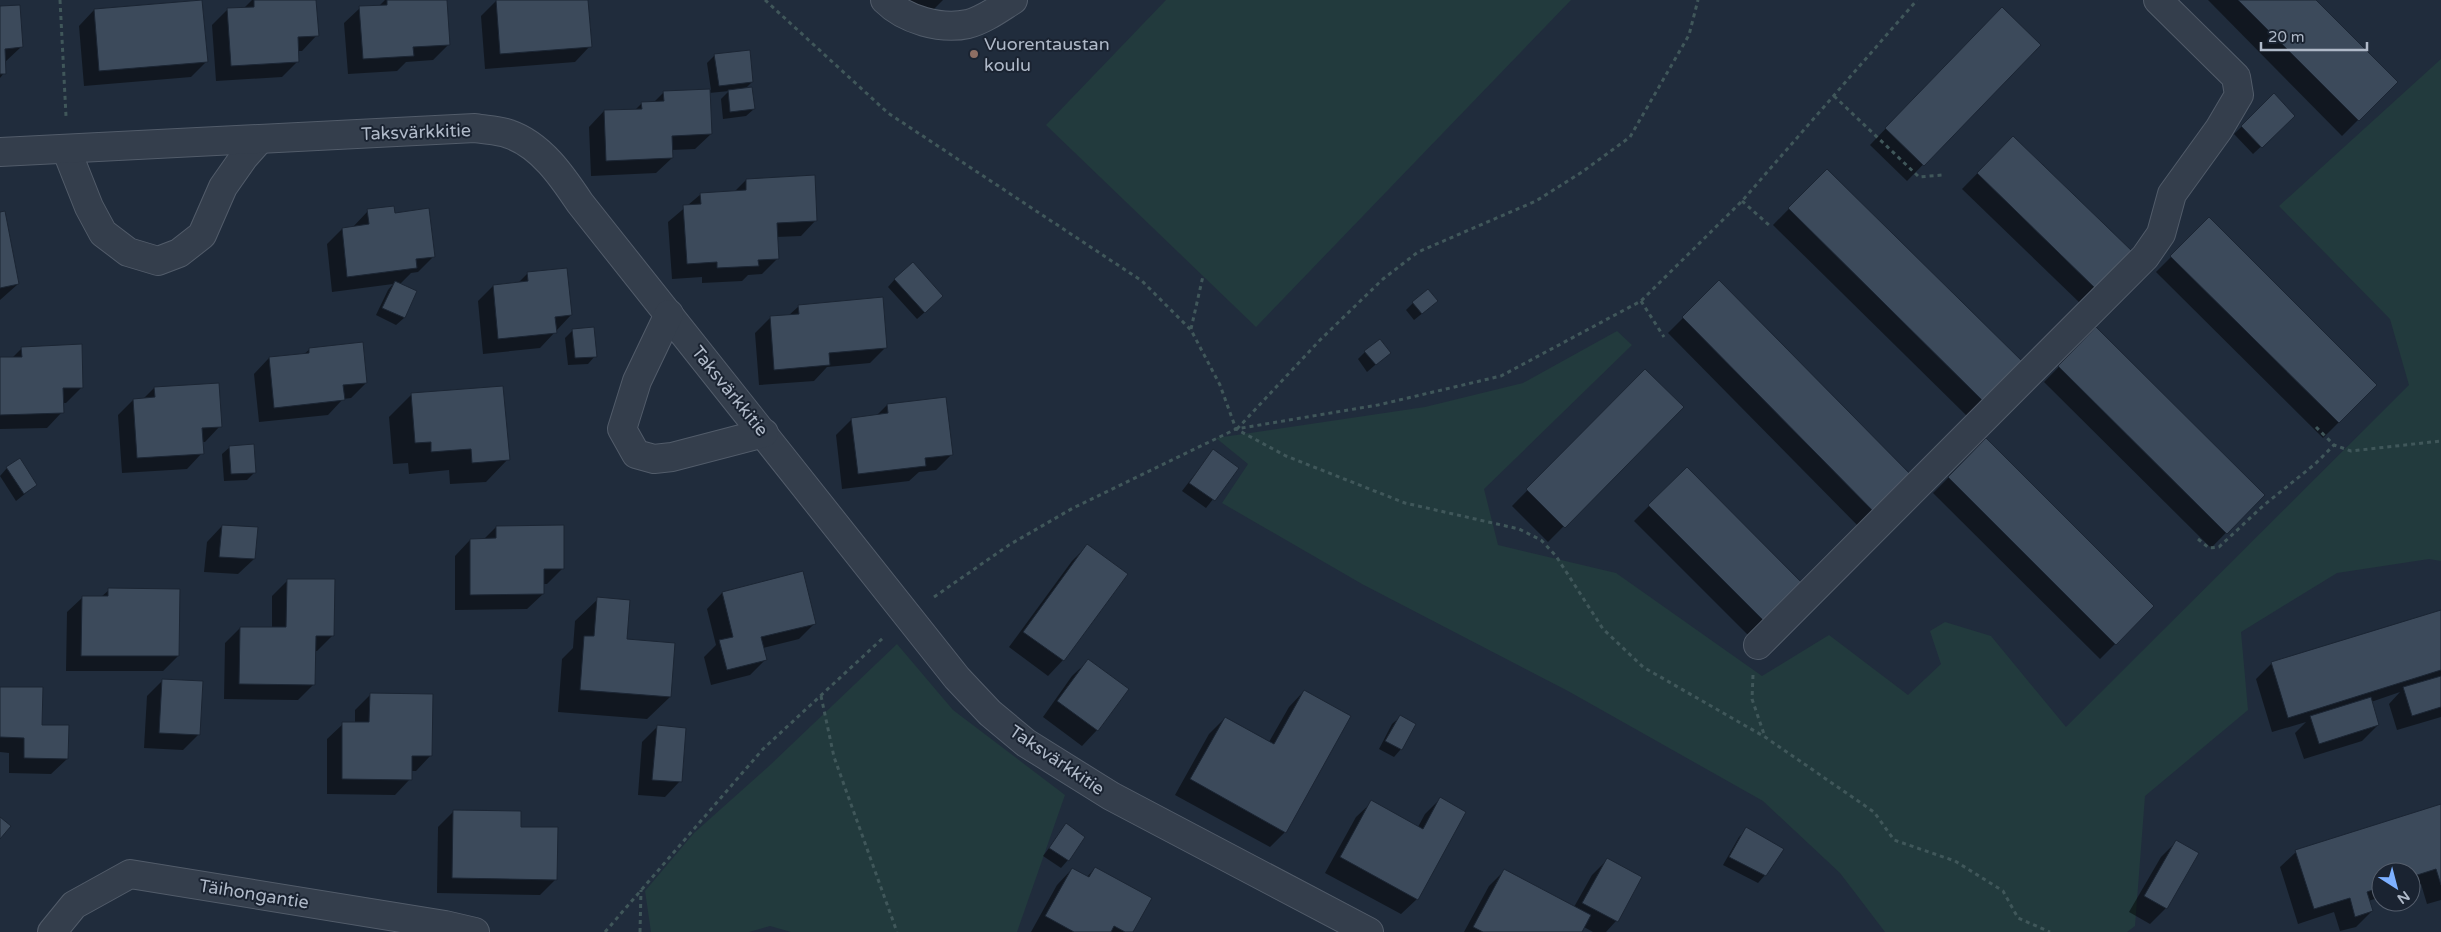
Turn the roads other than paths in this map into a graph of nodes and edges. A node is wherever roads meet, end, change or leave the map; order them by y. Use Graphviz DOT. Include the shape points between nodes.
graph roads {
  1 [pos="885,0"];
  2 [pos="1013,0"];
  3 [pos="2158,0"];
  4 [pos="260,139"];
  5 [pos="66,149"];
  6 [pos="0,152"];
  7 [pos="669,314"];
  8 [pos="764,433"];
  9 [pos="1758,645"];
  10 [pos="52,932"];
  11 [pos="475,932"];
  12 [pos="1369,932"];
  1 -- 2 [label="street" via="913,18 928,23 968,24"];
  3 -- 9 [label="street" via="2236,77 2239,95 2172,194 2161,234 2145,258"];
  4 -- 5 [label="street, Taksvärkkitie"];
  4 -- 5 [label="street" via="223,187 202,234 179,253 158,261 128,252 103,233"];
  4 -- 7 [label="street, Taksvärkkitie" via="475,128 509,133 534,148 560,173 580,203"];
  5 -- 6 [label="street, Taksvärkkitie"];
  7 -- 8 [label="street, Taksvärkkitie"];
  7 -- 8 [label="street" via="637,381 622,429 636,454 654,460 672,458"];
  8 -- 12 [label="street, Taksvärkkitie" via="964,685 990,713 1026,743 1111,796"];
  10 -- 11 [label="street, Täihongantie" via="74,905 130,874"];
}
